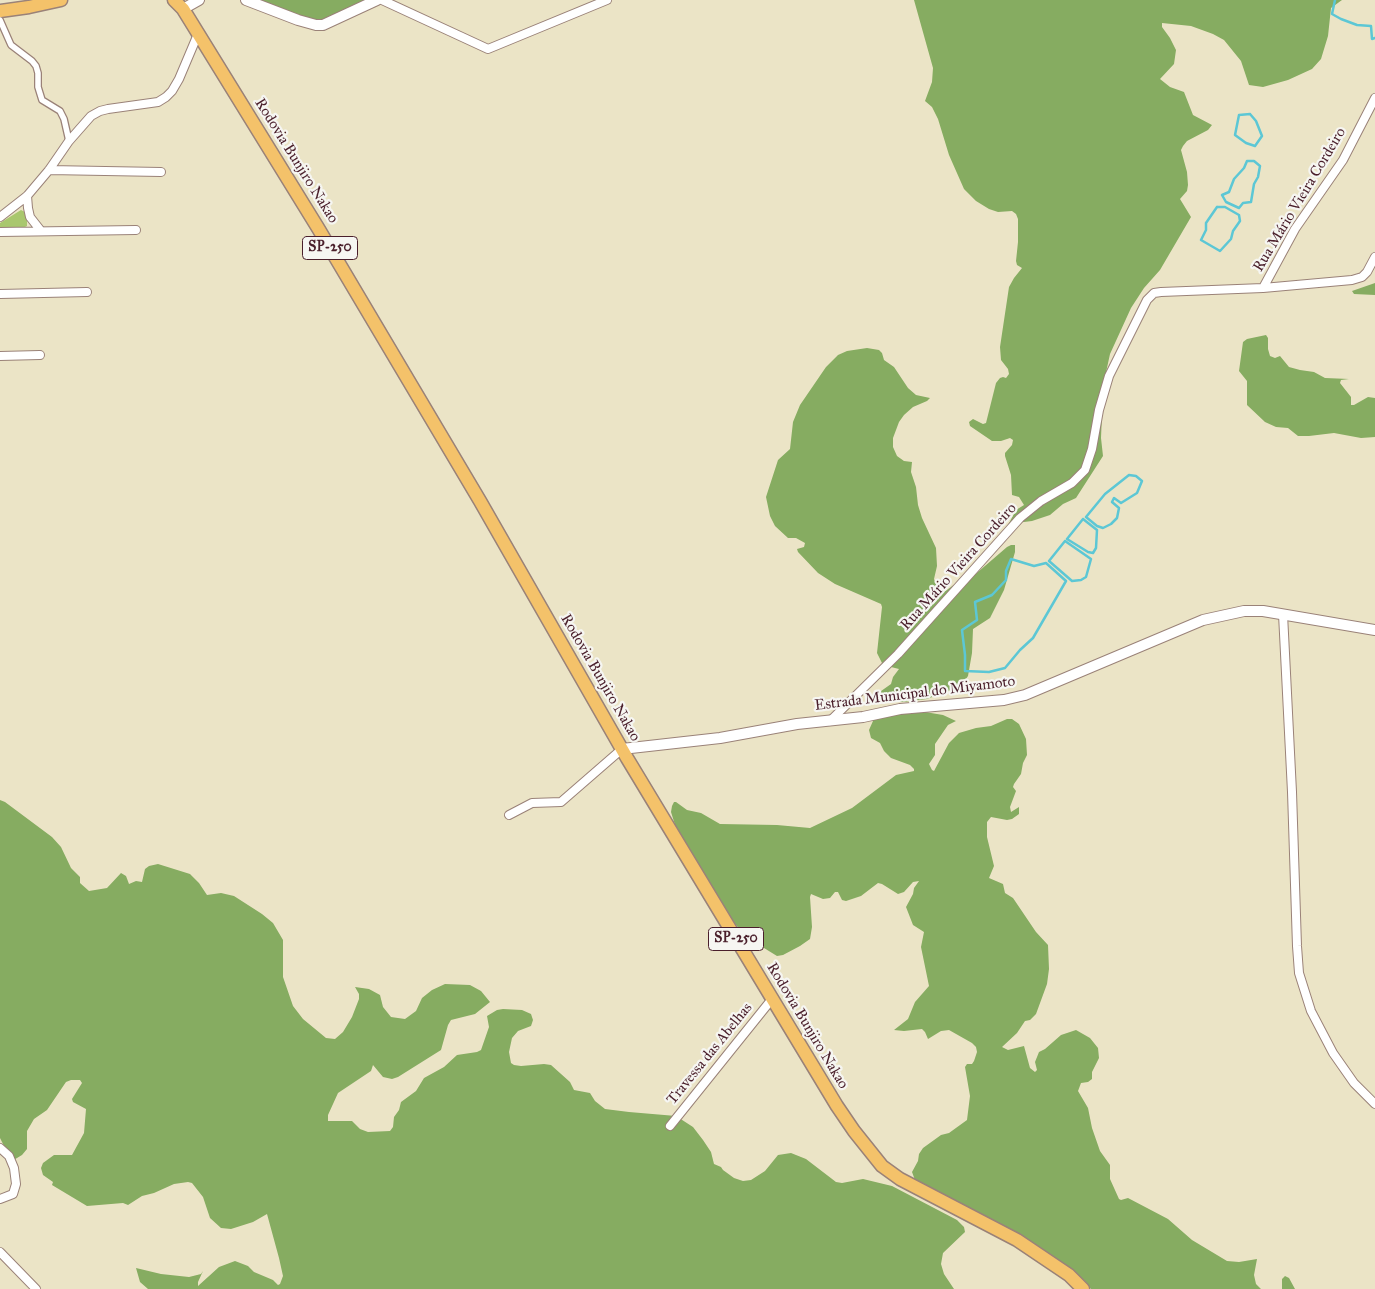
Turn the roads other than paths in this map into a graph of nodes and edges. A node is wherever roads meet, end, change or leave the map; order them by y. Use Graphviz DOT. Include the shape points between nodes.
graph roads {
  1 [pos="61,0"];
  2 [pos="199,0"];
  3 [pos="246,0"];
  4 [pos="378,0"];
  5 [pos="382,0"];
  6 [pos="607,0"];
  7 [pos="178,5"];
  8 [pos="0,11"];
  9 [pos="0,20"];
  10 [pos="198,34"];
  11 [pos="1375,98"];
  12 [pos="69,141"];
  13 [pos="49,170"];
  14 [pos="161,172"];
  15 [pos="27,196"];
  16 [pos="0,217"];
  17 [pos="136,230"];
  18 [pos="41,231"];
  19 [pos="0,232"];
  20 [pos="1375,257"];
  21 [pos="1263,288"];
  22 [pos="87,292"];
  23 [pos="0,294"];
  24 [pos="40,355"];
  25 [pos="0,356"];
  26 [pos="1283,614"];
  27 [pos="1375,630"];
  28 [pos="830,721"];
  29 [pos="622,749"];
  30 [pos="509,815"];
  31 [pos="772,998"];
  32 [pos="1375,1104"];
  33 [pos="670,1126"];
  34 [pos="0,1148"];
  35 [pos="0,1199"];
  36 [pos="0,1252"];
  37 [pos="36,1289"];
  38 [pos="1084,1289"];
  1 -- 8 [label="main road"];
  2 -- 7 [label="street"];
  3 -- 4 [label="street" via="316,25 323,25"];
  5 -- 6 [label="street" via="488,49"];
  7 -- 10 [label="main road, Rodovia Bunjiro Nakao / SP-250"];
  9 -- 12 [label="street" via="11,46 36,66 42,100 60,111"];
  10 -- 12 [label="street" via="179,79 166,97 158,102 100,110"];
  10 -- 29 [label="main road, Rodovia Bunjiro Nakao / SP-250" via="480,501"];
  11 -- 21 [label="street, Rua Mário Vieira Cordeiro" via="1343,160 1295,230"];
  12 -- 13 [label="street"];
  13 -- 14 [label="street"];
  13 -- 15 [label="street"];
  15 -- 16 [label="street"];
  15 -- 18 [label="street" via="30,218"];
  17 -- 18 [label="street"];
  18 -- 19 [label="street"];
  20 -- 21 [label="street" via="1362,277 1352,280"];
  21 -- 28 [label="street, Rua Mário Vieira Cordeiro" via="1161,292 1154,293 1147,300 1109,376 1085,470 1072,483 1020,518 898,654"];
  22 -- 23 [label="street"];
  24 -- 25 [label="street"];
  26 -- 27 [label="street, Estrada Municipal do Miyamoto"];
  26 -- 28 [label="street, Estrada Municipal do Miyamoto" via="1244,611 1203,620 1025,695"];
  26 -- 32 [label="street" via="1299,973 1312,1011 1333,1053 1354,1083"];
  28 -- 29 [label="street, Estrada Municipal do Miyamoto"];
  29 -- 30 [label="street" via="561,802 532,803"];
  29 -- 31 [label="main road, Rodovia Bunjiro Nakao / SP-250"];
  31 -- 33 [label="street, Travessa das Abelhas"];
  31 -- 38 [label="main road, Rodovia Bunjiro Nakao / SP-250" via="837,1106 882,1166 900,1179 1017,1240"];
  34 -- 35 [label="street" via="9,1156 16,1184 13,1194"];
  36 -- 37 [label="street"];
}
